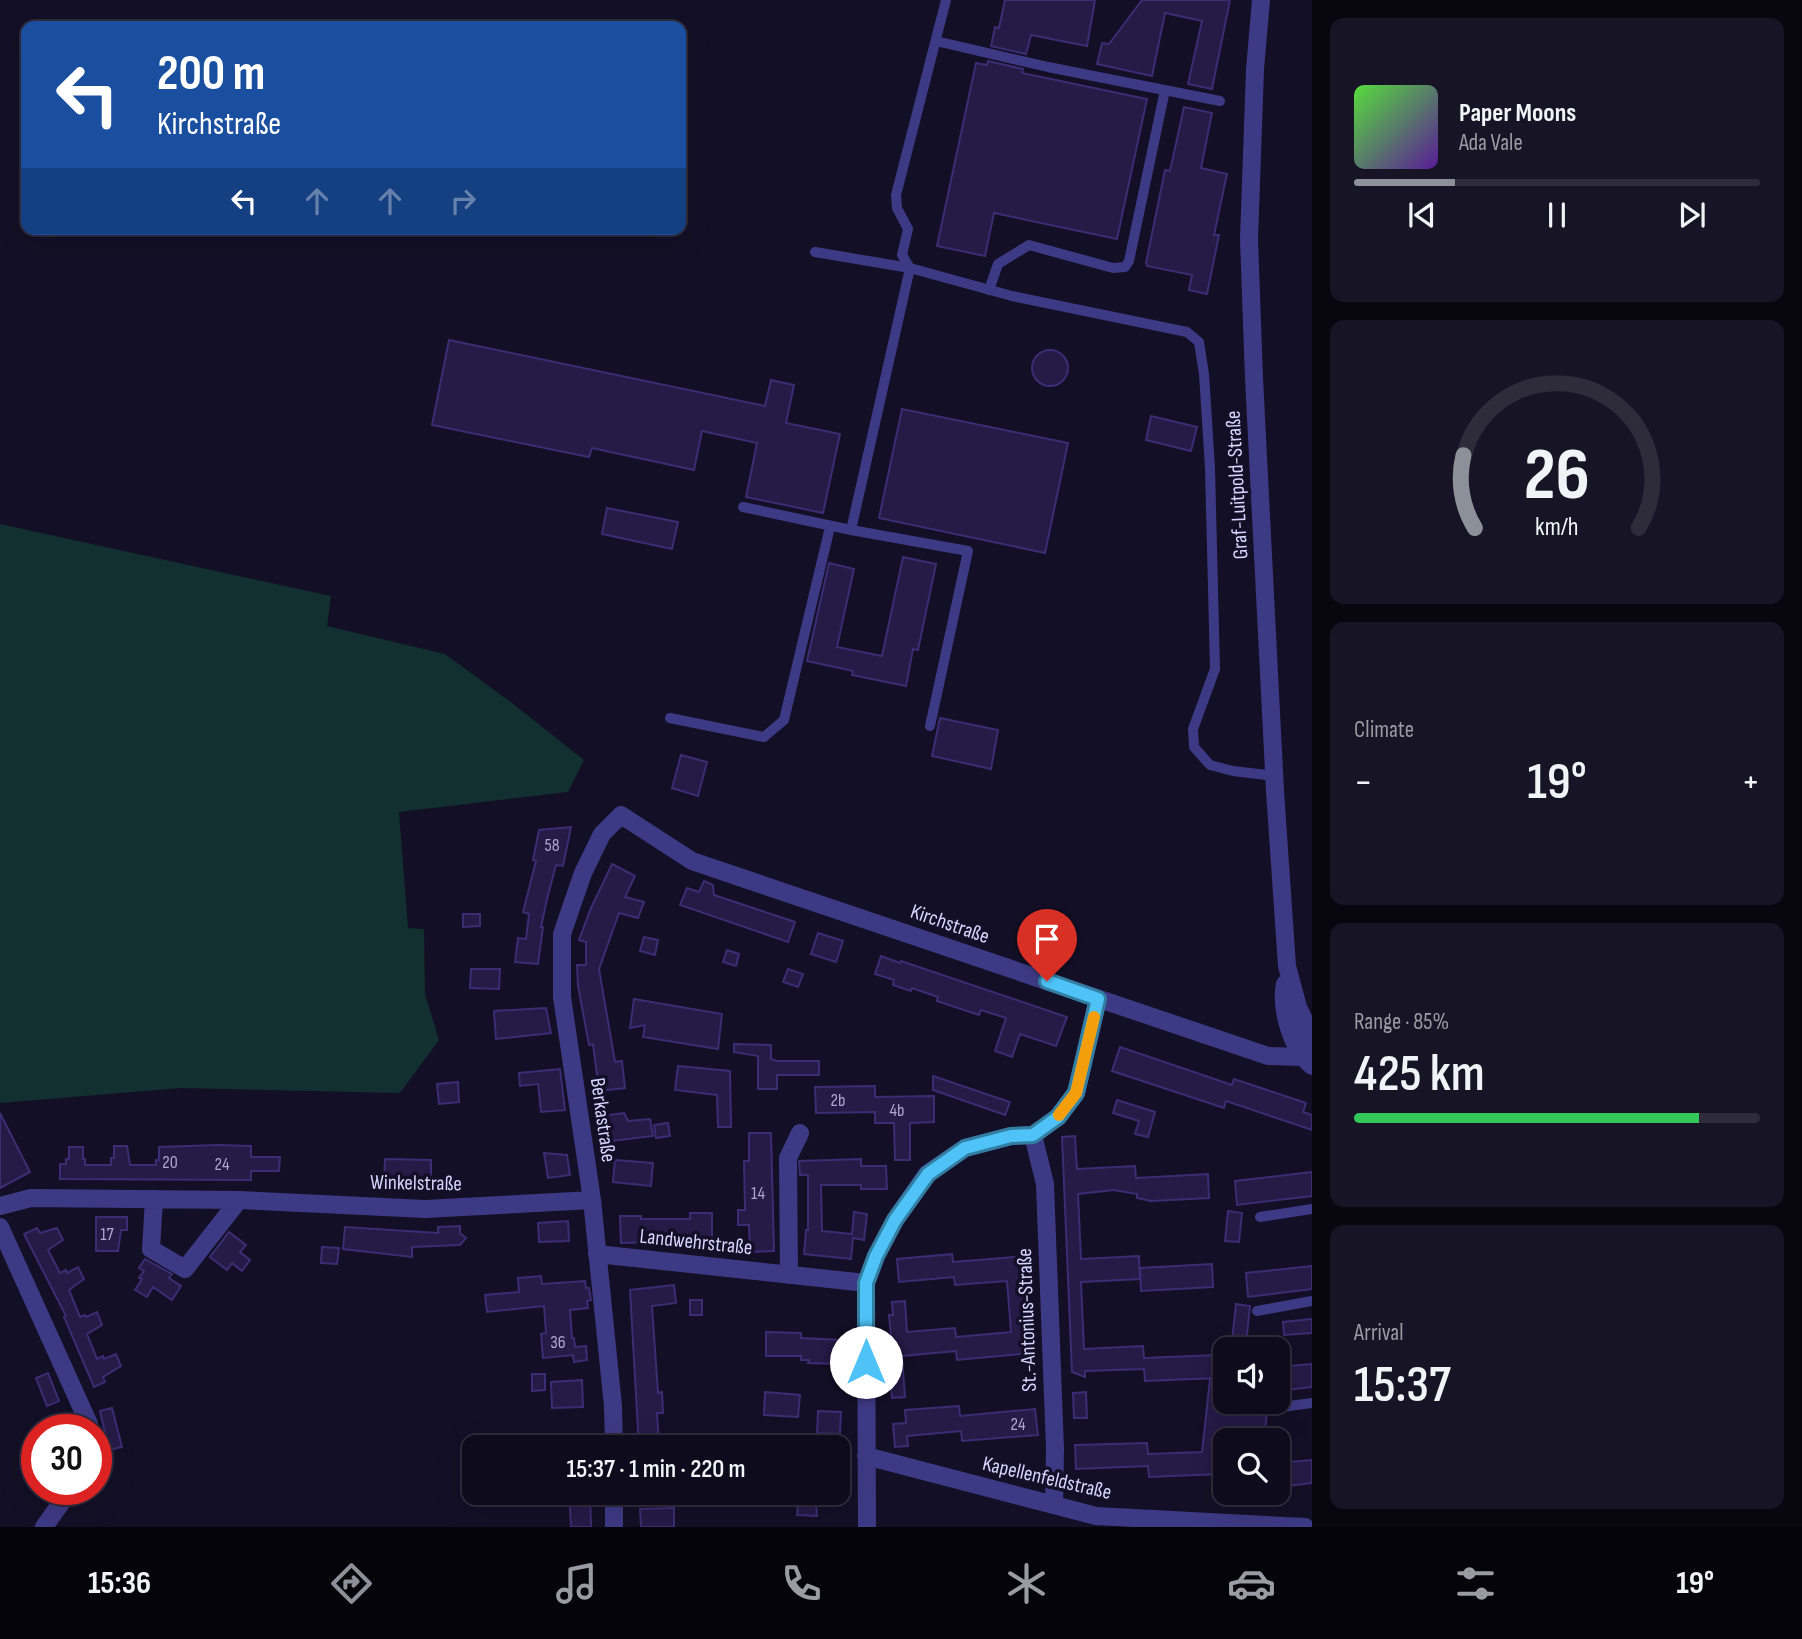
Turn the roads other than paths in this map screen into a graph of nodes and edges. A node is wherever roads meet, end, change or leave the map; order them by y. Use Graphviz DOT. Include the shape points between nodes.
graph roads {
  1 [pos="946,0"];
  2 [pos="1261,0"];
  3 [pos="936,41"];
  4 [pos="1165,90"];
  5 [pos="1220,101"];
  6 [pos="815,252"];
  7 [pos="910,268"];
  8 [pos="989,290"];
  9 [pos="743,506"];
  10 [pos="830,527"];
  11 [pos="851,530"];
  12 [pos="670,718"];
  13 [pos="930,726"];
  14 [pos="1275,776"];
  15 [pos="621,815"];
  16 [pos="1287,966"];
  17 [pos="1098,999"];
  18 [pos="1312,1037"];
  19 [pos="1308,1057"];
  20 [pos="800,1133"];
  21 [pos="1033,1135"];
  22 [pos="154,1199"];
  23 [pos="239,1199"];
  24 [pos="592,1200"];
  25 [pos="0,1206"];
  26 [pos="1312,1209"];
  27 [pos="1260,1217"];
  28 [pos="0,1227"];
  29 [pos="597,1254"];
  30 [pos="789,1275"];
  31 [pos="866,1283"];
  32 [pos="1312,1301"];
  33 [pos="1257,1311"];
  34 [pos="1312,1402"];
  35 [pos="1290,1405"];
  36 [pos="84,1414"];
  37 [pos="614,1435"];
  38 [pos="866,1456"];
  39 [pos="60,1505"];
  40 [pos="614,1505"];
  41 [pos="1054,1505"];
  42 [pos="1225,1526"];
  43 [pos="44,1527"];
  44 [pos="614,1527"];
  45 [pos="867,1527"];
  46 [pos="1305,1527"];
  1 -- 3 [label="lane"];
  2 -- 14 [label="street, Graf-Luitpold-Straße" via="1250,239"];
  3 -- 4 [label="lane"];
  3 -- 7 [label="lane" via="896,195 908,229 902,255"];
  4 -- 5 [label="lane"];
  4 -- 8 [label="lane" via="1125,267 1113,268 1029,245 998,264"];
  6 -- 7 [label="lane"];
  7 -- 8 [label="lane"];
  7 -- 11 [label="lane"];
  8 -- 14 [label="lane" via="1187,332 1199,342 1210,468 1215,669 1193,729 1194,747 1210,765"];
  9 -- 10 [label="lane"];
  10 -- 11 [label="lane"];
  10 -- 12 [label="lane" via="784,720 764,737"];
  11 -- 13 [label="lane" via="968,551"];
  14 -- 16 [label="street, Graf-Luitpold-Straße"];
  15 -- 17 [label="street, Kirchstraße" via="692,861"];
  15 -- 24 [label="street, Berkastraße" via="602,834 562,934 562,997"];
  16 -- 18 [label="street, Graf-Luitpold-Straße"];
  16 -- 19 [label="street, Graf-Luitpold-Straße" via="1283,991 1286,1017"];
  17 -- 19 [label="street, Kirchstraße" via="1268,1056"];
  17 -- 21 [label="street" via="1076,1093 1058,1117"];
  20 -- 30 [label="street" via="788,1158"];
  21 -- 31 [label="street" via="965,1148 928,1174 895,1220"];
  21 -- 41 [label="street, St.-Antonius-Straße" via="1045,1184"];
  22 -- 23 [label="street, Winkelstraße"];
  22 -- 23 [label="street" via="151,1249 185,1269"];
  22 -- 25 [label="street, Winkelstraße" via="31,1198"];
  23 -- 24 [label="street, Winkelstraße" via="425,1209"];
  24 -- 29 [label="street, Berkastraße"];
  26 -- 27 [label="lane"];
  28 -- 36 [label="street"];
  29 -- 30 [label="street, Landwehrstraße"];
  29 -- 37 [label="street, Berkastraße"];
  30 -- 31 [label="street, Landwehrstraße"];
  31 -- 38 [label="street"];
  32 -- 33 [label="lane"];
  34 -- 35 [label="lane"];
  38 -- 41 [label="street, Kapellenfeldstraße"];
  38 -- 45 [label="street"];
  39 -- 43 [label="street"];
  40 -- 44 [label="street"];
  41 -- 42 [label="street, Kapellenfeldstraße" via="1096,1516"];
  42 -- 46 [label="street, Kapellenfeldstraße"];
}
